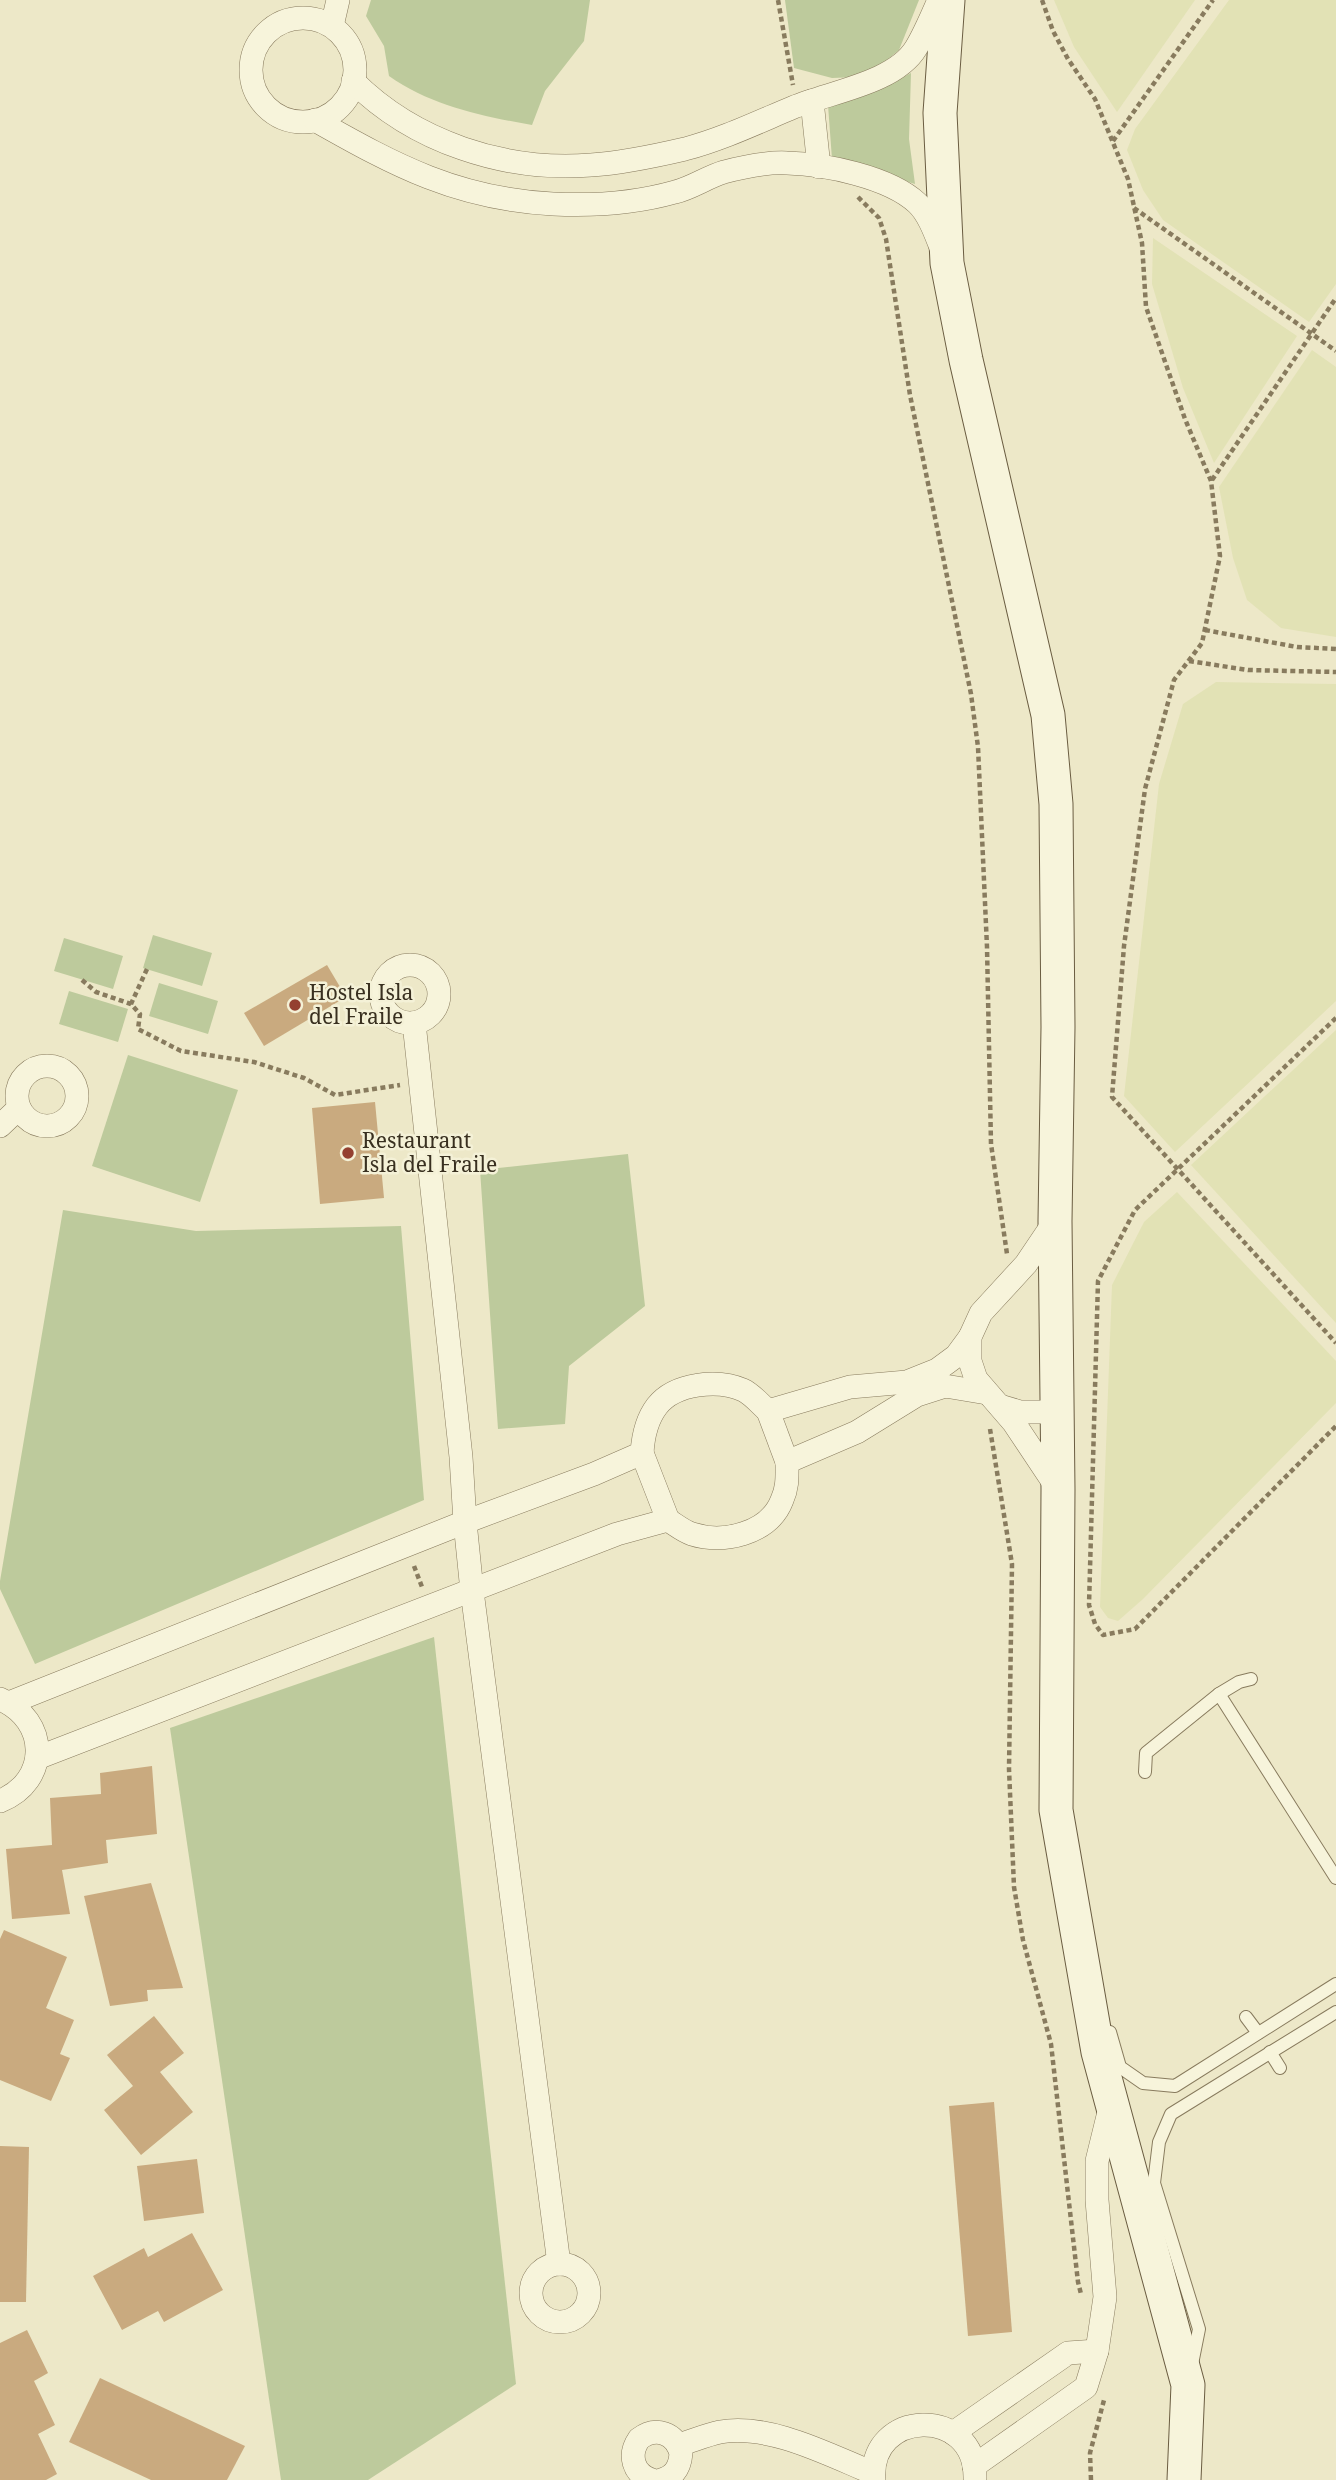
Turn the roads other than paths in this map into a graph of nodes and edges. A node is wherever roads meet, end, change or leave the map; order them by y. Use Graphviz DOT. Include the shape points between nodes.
graph roads {
  1 [pos="338,0"];
  2 [pos="939,0"];
  3 [pos="948,0"];
  4 [pos="332,26"];
  5 [pos="353,80"];
  6 [pos="812,101"];
  7 [pos="315,120"];
  8 [pos="819,167"];
  9 [pos="947,263"];
  10 [pos="414,1023"];
  11 [pos="19,1108"];
  12 [pos="0,1126"];
  13 [pos="1055,1221"];
  14 [pos="1057,1278"];
  15 [pos="1002,1288"];
  16 [pos="971,1337"];
  17 [pos="993,1399"];
  18 [pos="768,1412"];
  19 [pos="1058,1412"];
  20 [pos="642,1453"];
  21 [pos="787,1462"];
  22 [pos="1058,1489"];
  23 [pos="668,1520"];
  24 [pos="465,1522"];
  25 [pos="472,1591"];
  26 [pos="1251,1679"];
  27 [pos="1219,1694"];
  28 [pos="5,1701"];
  29 [pos="37,1758"];
  30 [pos="1145,1772"];
  31 [pos="0,1801"];
  32 [pos="1336,1878"];
  33 [pos="1083,1966"];
  34 [pos="1336,1984"];
  35 [pos="1336,2012"];
  36 [pos="1246,2017"];
  37 [pos="1258,2033"];
  38 [pos="1270,2052"];
  39 [pos="1280,2068"];
  40 [pos="1111,2103"];
  41 [pos="559,2264"];
  42 [pos="1097,2350"];
  43 [pos="1188,2385"];
  44 [pos="953,2433"];
  45 [pos="678,2445"];
  46 [pos="975,2473"];
  47 [pos="873,2476"];
  48 [pos="652,2480"];
  49 [pos="662,2480"];
  50 [pos="1184,2480"];
  1 -- 4 [label="street"];
  2 -- 6 [label="street" via="916,49 905,61 879,77"];
  3 -- 9 [label="main road" via="940,113"];
  4 -- 5 [label="street" via="350,48"];
  4 -- 7 [label="street" via="307,17 284,21 268,30 251,59 254,88 269,110 290,120"];
  5 -- 6 [label="street" via="374,102 454,146 547,166 597,165 686,148"];
  5 -- 7 [label="street" via="337,109"];
  6 -- 8 [label="street"];
  7 -- 8 [label="street" via="398,166 443,184 506,200 621,202 676,192 723,172 763,164"];
  8 -- 9 [label="street" via="896,188 919,205"];
  9 -- 13 [label="main road" via="1048,715 1056,804"];
  10 -- 24 [label="street"];
  11 -- 12 [label="street"];
  13 -- 14 [label="main road"];
  13 -- 15 [label="street" via="1026,1264"];
  14 -- 15 [label="street"];
  14 -- 19 [label="main road"];
  15 -- 16 [label="street" via="981,1313"];
  16 -- 17 [label="street" via="970,1361 976,1379"];
  16 -- 18 [label="street" via="937,1370 907,1382 850,1387"];
  17 -- 19 [label="street" via="1020,1412"];
  17 -- 21 [label="street" via="963,1387 946,1386 917,1395 857,1432"];
  17 -- 22 [label="street"];
  18 -- 20 [label="street" via="745,1390 713,1382 680,1390 658,1404 643,1438"];
  18 -- 21 [label="street"];
  19 -- 22 [label="main road"];
  20 -- 23 [label="street"];
  20 -- 24 [label="street"];
  21 -- 23 [label="street" via="782,1503 767,1521 747,1533 706,1538"];
  22 -- 33 [label="main road" via="1056,1810"];
  23 -- 25 [label="street" via="617,1534"];
  24 -- 25 [label="street"];
  24 -- 28 [label="street"];
  25 -- 29 [label="street"];
  25 -- 41 [label="street"];
  26 -- 27 [label="lane"];
  27 -- 30 [label="lane" via="1146,1753"];
  27 -- 32 [label="lane"];
  28 -- 29 [label="street" via="20,1711 32,1728"];
  29 -- 31 [label="street" via="24,1785"];
  33 -- 37 [label="lane" via="1103,2010 1120,2067 1143,2083 1175,2086"];
  33 -- 40 [label="main road"];
  34 -- 37 [label="lane"];
  35 -- 38 [label="lane"];
  36 -- 37 [label="lane"];
  38 -- 39 [label="lane"];
  38 -- 43 [label="lane" via="1171,2114 1159,2142 1154,2183 1199,2329"];
  40 -- 42 [label="street" via="1097,2161 1105,2297"];
  40 -- 43 [label="main road"];
  42 -- 44 [label="street" via="1068,2353"];
  42 -- 46 [label="street" via="1086,2387"];
  43 -- 50 [label="main road"];
  44 -- 46 [label="street" via="967,2447"];
  44 -- 47 [label="street" via="927,2424 907,2427 885,2443 876,2457"];
  45 -- 47 [label="street" via="722,2432 758,2431 804,2445"];
  45 -- 48 [label="street" via="660,2432 637,2442 632,2455 636,2469"];
  45 -- 49 [label="street" via="677,2469"];
}
